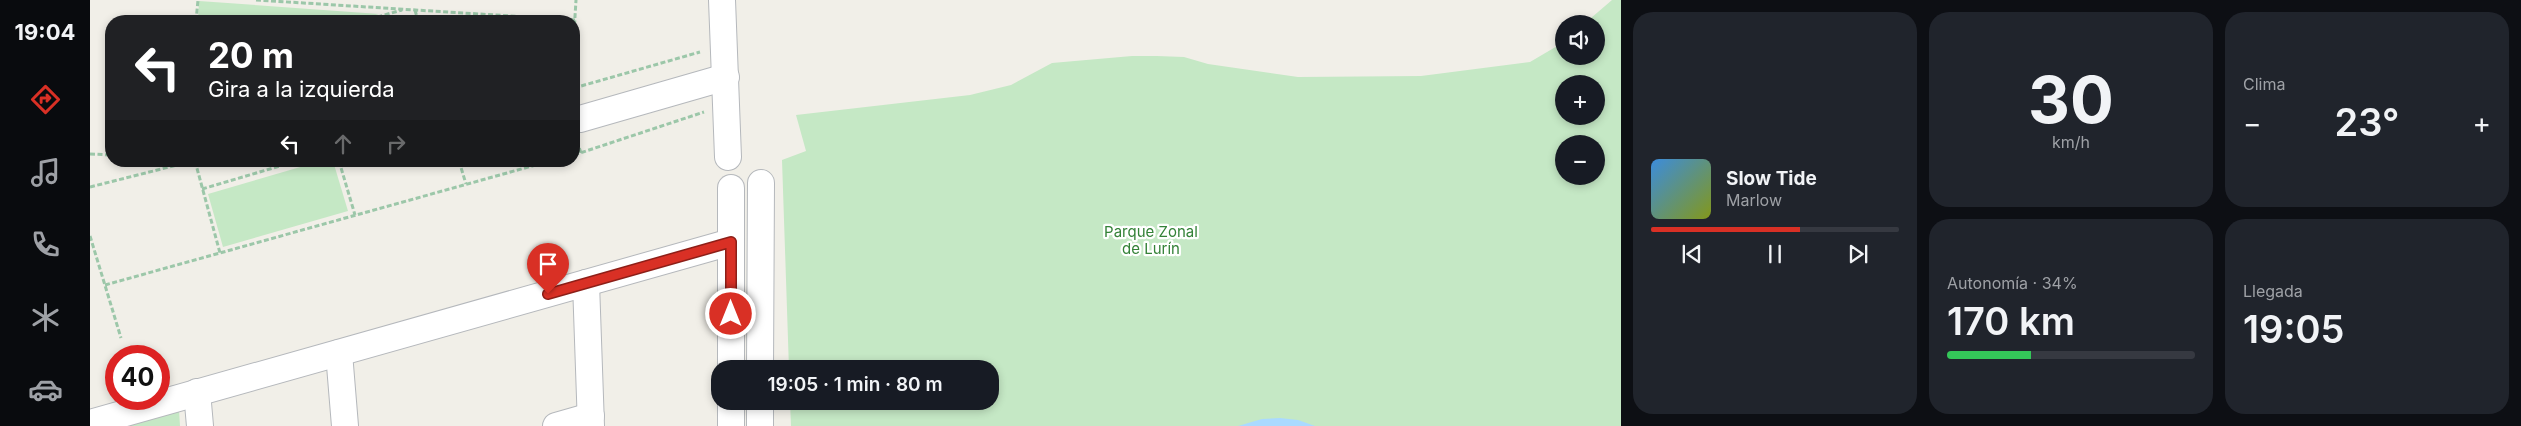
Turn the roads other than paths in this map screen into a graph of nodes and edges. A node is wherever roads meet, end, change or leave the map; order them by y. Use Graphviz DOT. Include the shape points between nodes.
graph roads {
  1 [pos="722,0"];
  2 [pos="726,77"];
  3 [pos="580,119"];
  4 [pos="728,157"];
  5 [pos="760,183"];
  6 [pos="731,188"];
  7 [pos="731,242"];
  8 [pos="586,283"];
  9 [pos="339,353"];
  10 [pos="731,360"];
  11 [pos="760,360"];
  12 [pos="197,392"];
  13 [pos="731,410"];
  14 [pos="760,410"];
  15 [pos="591,421"];
  16 [pos="90,422"];
  17 [pos="200,426"];
  18 [pos="345,426"];
  19 [pos="556,426"];
  20 [pos="732,426"];
  21 [pos="760,426"];
  1 -- 2 [label="street"];
  2 -- 3 [label="street"];
  2 -- 4 [label="street"];
  5 -- 11 [label="street"];
  6 -- 7 [label="street"];
  7 -- 8 [label="street"];
  7 -- 10 [label="street"];
  8 -- 9 [label="street"];
  8 -- 15 [label="street"];
  9 -- 12 [label="street"];
  9 -- 18 [label="street"];
  12 -- 16 [label="street"];
  12 -- 17 [label="street"];
  13 -- 20 [label="street"];
  14 -- 21 [label="street"];
  15 -- 19 [label="street"];
}
